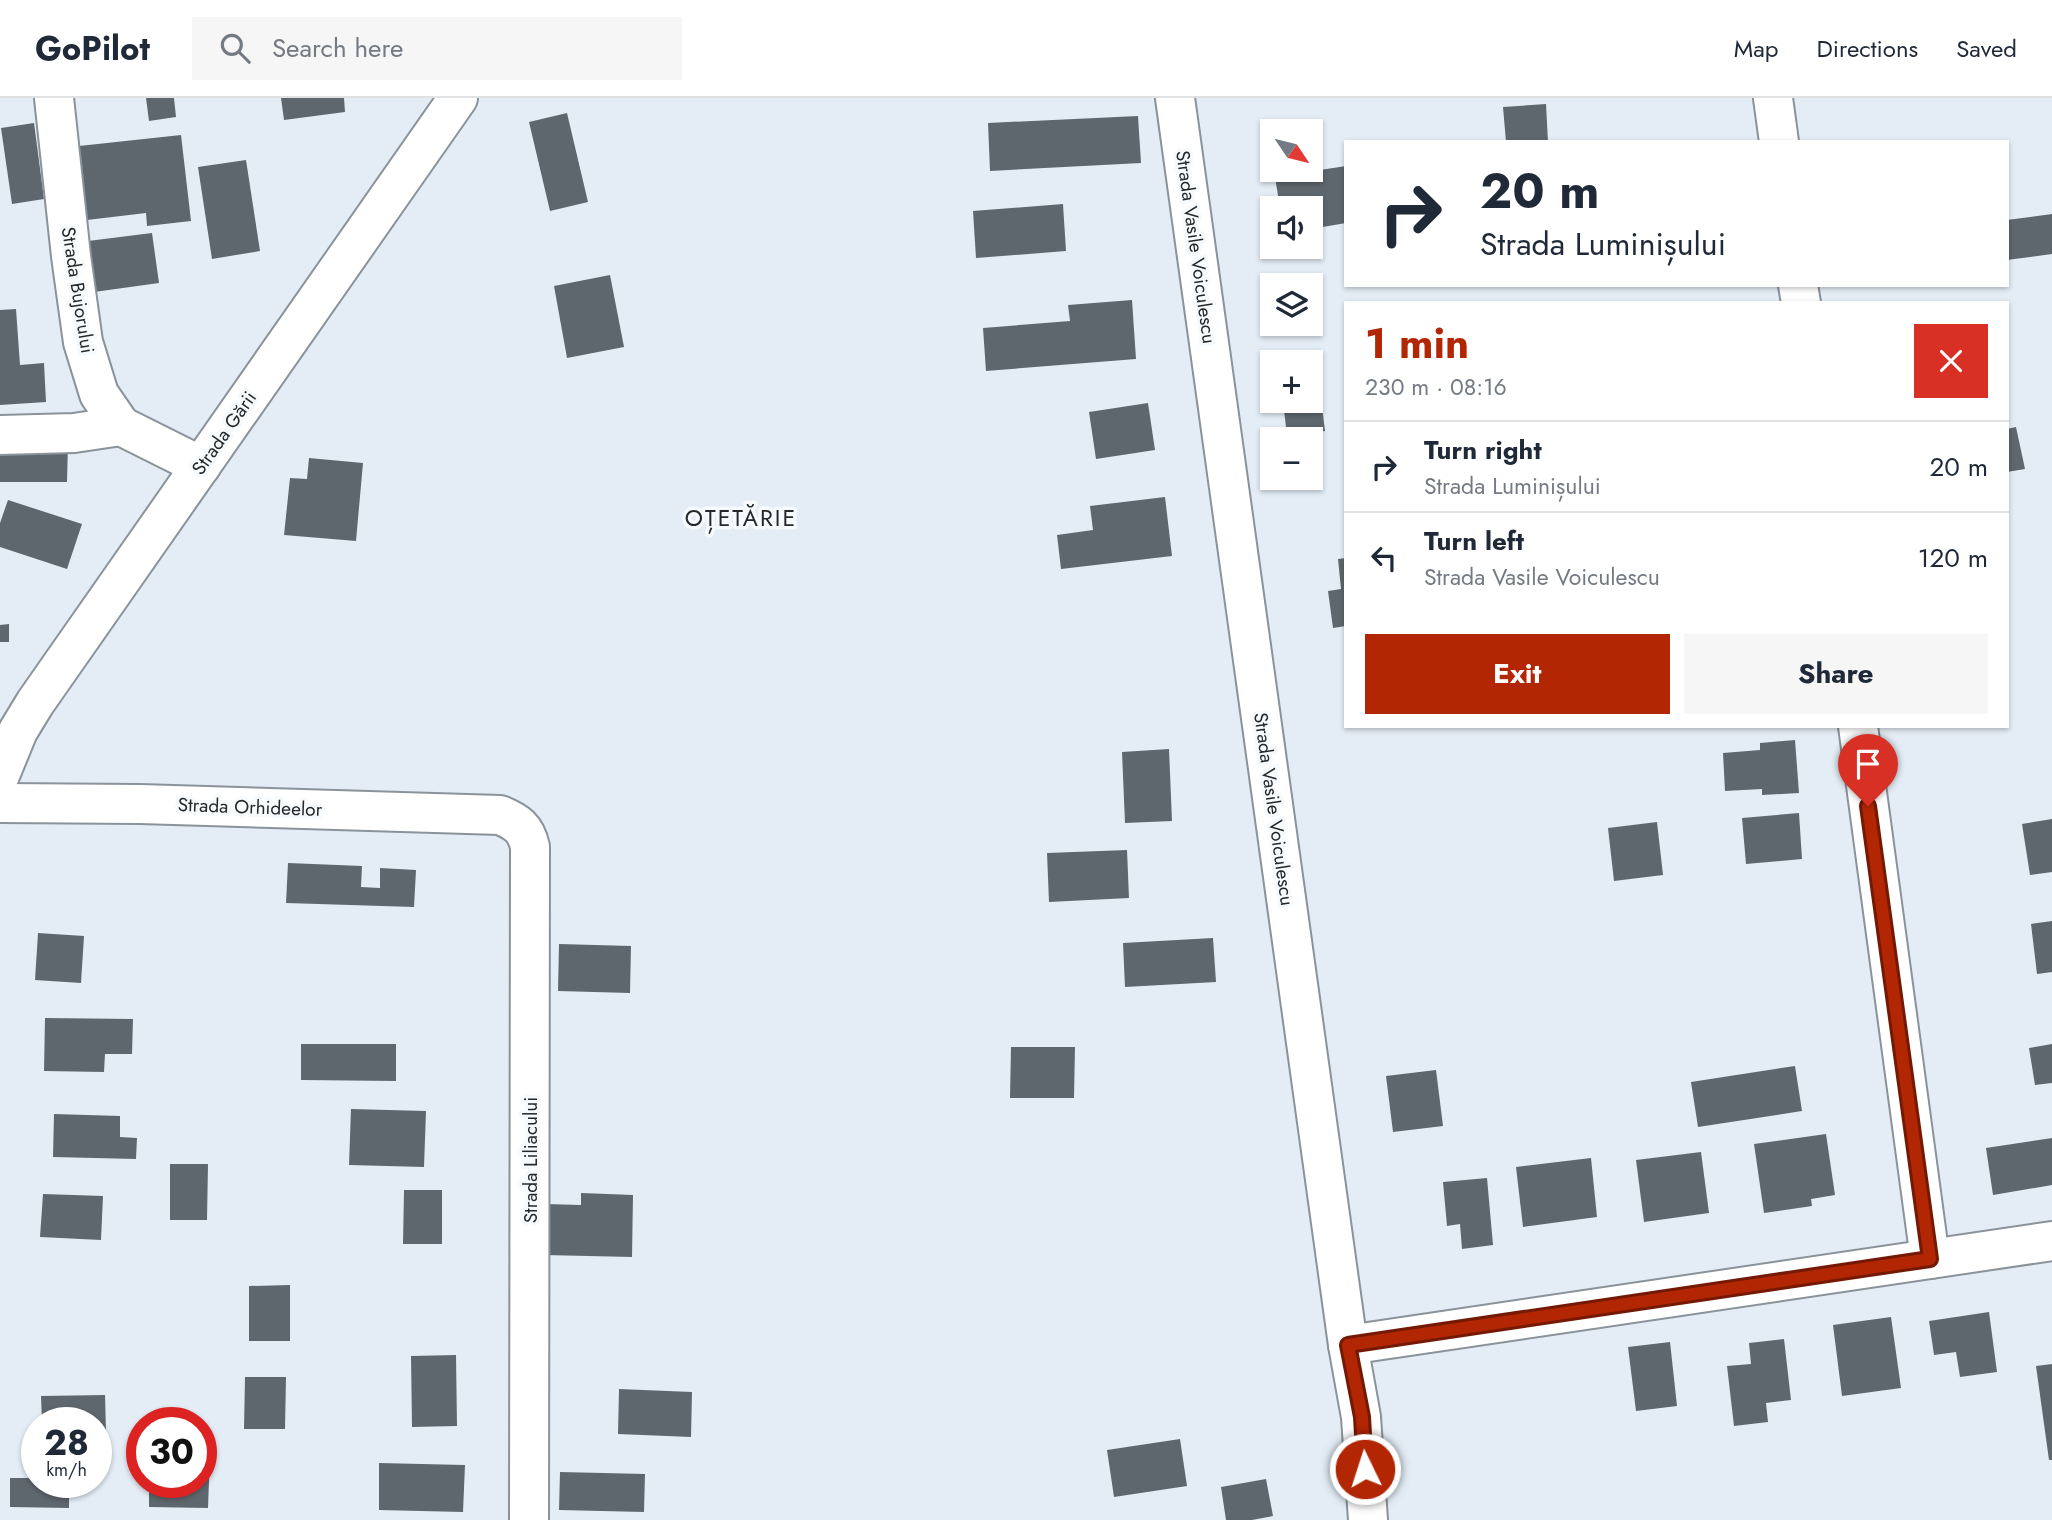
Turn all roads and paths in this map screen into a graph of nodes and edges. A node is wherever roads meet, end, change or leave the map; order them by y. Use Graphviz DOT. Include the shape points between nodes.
graph roads {
  1 [pos="54,98"];
  2 [pos="458,98"];
  3 [pos="1175,98"];
  4 [pos="1773,98"];
  5 [pos="1779,140"];
  6 [pos="121,426"];
  7 [pos="0,435"];
  8 [pos="201,466"];
  9 [pos="1858,728"];
  10 [pos="0,775"];
  11 [pos="0,803"];
  12 [pos="500,815"];
  13 [pos="2052,1241"];
  14 [pos="1930,1259"];
  15 [pos="1348,1345"];
  16 [pos="529,1520"];
  17 [pos="1368,1520"];
  1 -- 6 [label="street, Strada Bujorului" via="83,342 99,394"];
  2 -- 8 [label="street, Strada Gării"];
  3 -- 15 [label="street, Strada Vasile Voiculescu"];
  4 -- 5 [label="street"];
  6 -- 7 [label="street"];
  6 -- 8 [label="street, Strada Bujorului"];
  8 -- 10 [label="street, Strada Gării" via="35,703"];
  9 -- 14 [label="street"];
  11 -- 12 [label="street, Strada Orhideelor"];
  12 -- 16 [label="street, Strada Liliacului" via="522,827 530,847"];
  13 -- 14 [label="street"];
  14 -- 15 [label="street"];
  15 -- 17 [label="street, Strada Vasile Voiculescu" via="1362,1417"];
}
